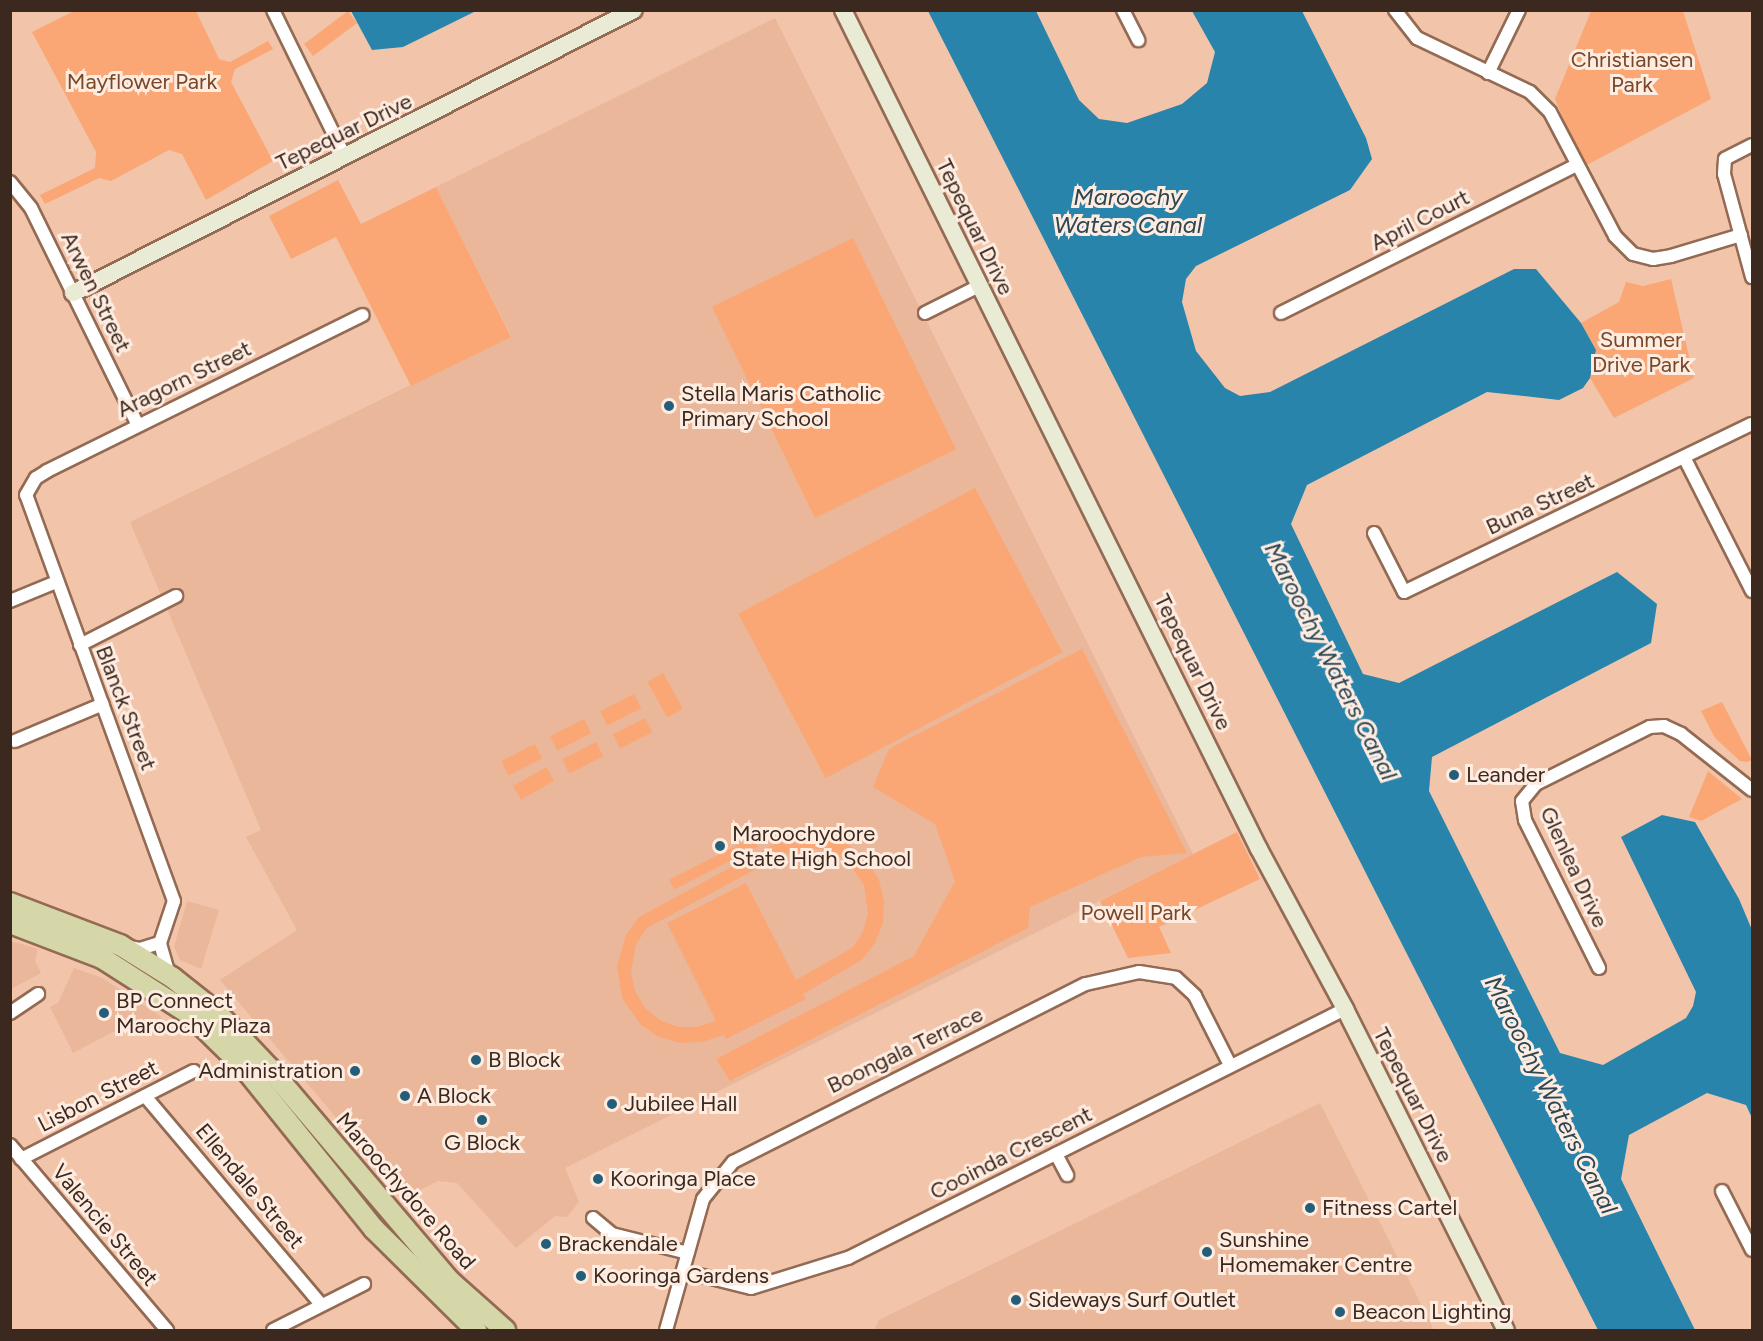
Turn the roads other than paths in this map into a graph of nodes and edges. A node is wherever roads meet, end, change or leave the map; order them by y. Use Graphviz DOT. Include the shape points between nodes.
graph roads {
  1 [pos="273,10"];
  2 [pos="634,10"];
  3 [pos="843,10"];
  4 [pos="1123,10"];
  5 [pos="1395,10"];
  6 [pos="1519,10"];
  7 [pos="1138,40"];
  8 [pos="1488,73"];
  9 [pos="1752,145"];
  10 [pos="345,157"];
  11 [pos="1577,165"];
  12 [pos="10,182"];
  13 [pos="1741,235"];
  14 [pos="1752,277"];
  15 [pos="979,286"];
  16 [pos="73,293"];
  17 [pos="925,313"];
  18 [pos="1281,313"];
  19 [pos="363,315"];
  20 [pos="1752,424"];
  21 [pos="138,425"];
  22 [pos="1685,459"];
  23 [pos="29,488"];
  24 [pos="1374,532"];
  25 [pos="56,582"];
  26 [pos="1752,591"];
  27 [pos="176,596"];
  28 [pos="10,601"];
  29 [pos="80,645"];
  30 [pos="102,704"];
  31 [pos="15,741"];
  32 [pos="1752,789"];
  33 [pos="10,903"];
  34 [pos="10,923"];
  35 [pos="160,943"];
  36 [pos="120,945"];
  37 [pos="1599,968"];
  38 [pos="170,975"];
  39 [pos="38,994"];
  40 [pos="1345,1009"];
  41 [pos="10,1013"];
  42 [pos="1230,1065"];
  43 [pos="194,1071"];
  44 [pos="145,1096"];
  45 [pos="10,1145"];
  46 [pos="1056,1154"];
  47 [pos="21,1159"];
  48 [pos="1067,1175"];
  49 [pos="1722,1191"];
  50 [pos="593,1218"];
  51 [pos="1752,1250"];
  52 [pos="688,1253"];
  53 [pos="683,1271"];
  54 [pos="364,1284"];
  55 [pos="321,1304"];
  56 [pos="168,1330"];
  57 [pos="273,1330"];
  58 [pos="476,1330"];
  59 [pos="505,1330"];
  60 [pos="666,1330"];
  61 [pos="1506,1330"];
  1 -- 10 [label="street"];
  2 -- 10 [label="street, Tepequar Drive"];
  3 -- 15 [label="street, Tepequar Drive"];
  4 -- 7 [label="street"];
  5 -- 8 [label="street" via="1417,38"];
  6 -- 8 [label="street"];
  8 -- 11 [label="street" via="1530,92 1550,112"];
  9 -- 13 [label="street" via="1725,159 1724,174"];
  10 -- 16 [label="street, Tepequar Drive"];
  11 -- 13 [label="street" via="1615,237 1633,255 1653,259"];
  11 -- 18 [label="street, April Court"];
  12 -- 16 [label="street, Arwen Street" via="31,208"];
  13 -- 14 [label="street"];
  15 -- 17 [label="street"];
  15 -- 40 [label="street, Tepequar Drive" via="1259,849"];
  16 -- 21 [label="street, Arwen Street"];
  19 -- 21 [label="street, Aragorn Street"];
  20 -- 22 [label="street, Buna Street"];
  21 -- 23 [label="street, Aragorn Street" via="47,471"];
  22 -- 24 [label="street, Buna Street" via="1404,592"];
  22 -- 26 [label="street"];
  23 -- 25 [label="street, Blanck Street" via="28,506"];
  25 -- 28 [label="street"];
  25 -- 29 [label="street, Blanck Street"];
  27 -- 29 [label="street"];
  29 -- 30 [label="street, Blanck Street"];
  30 -- 31 [label="street"];
  30 -- 35 [label="street, Blanck Street" via="174,901"];
  32 -- 37 [label="street, Glenlea Drive" via="1682,734 1664,726 1650,727 1536,784 1522,801 1525,820"];
  33 -- 36 [label="main road, Maroochydore Road"];
  34 -- 58 [label="main road, Maroochydore Road" via="117,965 191,1016 243,1066 381,1236"];
  35 -- 36 [label="street" via="140,949"];
  35 -- 38 [label="street"];
  36 -- 38 [label="main road, Maroochydore Road"];
  38 -- 59 [label="main road, Maroochydore Road" via="237,1032 450,1281"];
  39 -- 41 [label="street"];
  40 -- 42 [label="street, Cooinda Crescent"];
  40 -- 61 [label="street, Tepequar Drive"];
  42 -- 46 [label="street, Cooinda Crescent"];
  42 -- 52 [label="street, Boongala Terrace" via="1195,996 1176,978 1139,972 1099,979 733,1162 703,1199"];
  43 -- 44 [label="street, Lisbon Street"];
  44 -- 47 [label="street, Lisbon Street"];
  44 -- 55 [label="street, Ellendale Street"];
  45 -- 47 [label="street, Valencie Street"];
  46 -- 48 [label="street"];
  46 -- 53 [label="street, Cooinda Crescent" via="848,1258 762,1286 740,1286"];
  47 -- 56 [label="street, Valencie Street"];
  49 -- 51 [label="street"];
  50 -- 52 [label="street" via="612,1234"];
  52 -- 53 [label="street, Boongala Terrace"];
  53 -- 60 [label="street, Boongala Terrace"];
  54 -- 55 [label="street"];
  55 -- 57 [label="street"];
}
